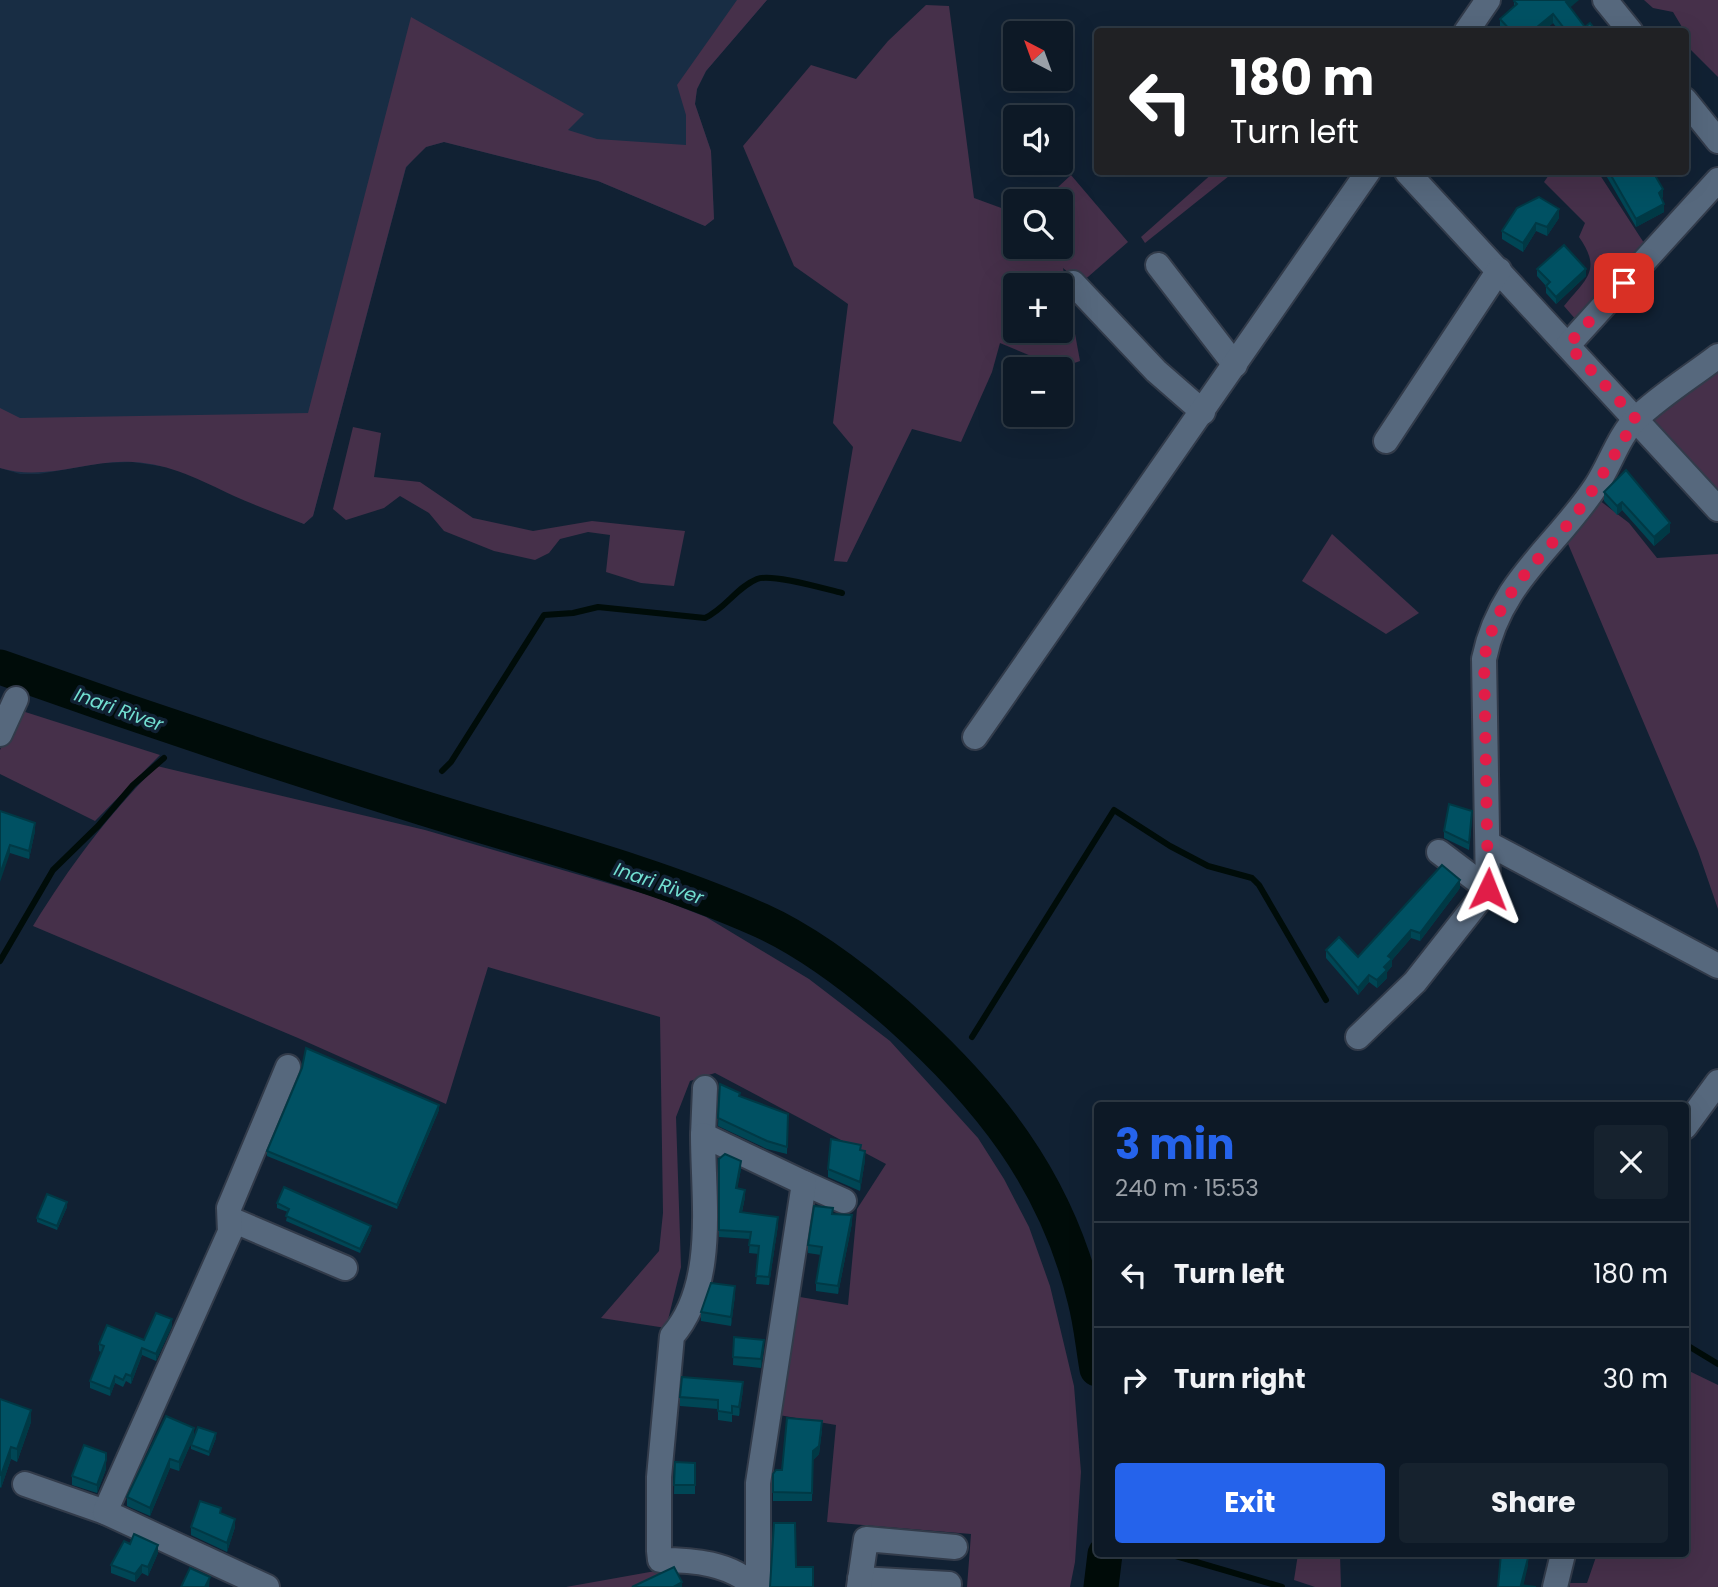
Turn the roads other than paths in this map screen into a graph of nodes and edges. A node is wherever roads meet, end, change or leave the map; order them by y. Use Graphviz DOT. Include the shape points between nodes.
graph roads {
  1 [pos="1488,0"];
  2 [pos="1605,0"];
  3 [pos="1469,28"];
  4 [pos="1628,28"];
  5 [pos="1689,105"];
  6 [pos="1718,141"];
  7 [pos="1366,175"];
  8 [pos="1410,175"];
  9 [pos="1718,180"];
  10 [pos="1158,265"];
  11 [pos="1499,270"];
  12 [pos="1073,283"];
  13 [pos="1568,345"];
  14 [pos="1718,356"];
  15 [pos="1235,365"];
  16 [pos="1203,412"];
  17 [pos="1636,419"];
  18 [pos="1387,441"];
  19 [pos="1718,509"];
  20 [pos="16,699"];
  21 [pos="0,734"];
  22 [pos="975,737"];
  23 [pos="1489,844"];
  24 [pos="1439,852"];
  25 [pos="1488,889"];
  26 [pos="1718,966"];
  27 [pos="1358,1037"];
  28 [pos="288,1068"];
  29 [pos="1718,1082"];
  30 [pos="705,1088"];
  31 [pos="1689,1122"];
  32 [pos="703,1135"];
  33 [pos="804,1183"];
  34 [pos="845,1201"];
  35 [pos="230,1219"];
  36 [pos="345,1268"];
  37 [pos="26,1484"];
  38 [pos="105,1512"];
  39 [pos="955,1547"];
  40 [pos="1562,1557"];
  41 [pos="240,1582"];
  42 [pos="860,1583"];
  43 [pos="949,1584"];
  44 [pos="267,1587"];
  45 [pos="756,1587"];
  46 [pos="1555,1587"];
  1 -- 3 [label="street"];
  2 -- 4 [label="street"];
  5 -- 6 [label="street"];
  7 -- 15 [label="street"];
  8 -- 11 [label="street"];
  9 -- 13 [label="street"];
  10 -- 15 [label="street"];
  11 -- 13 [label="street"];
  11 -- 18 [label="street"];
  12 -- 16 [label="street" via="1156,371"];
  13 -- 17 [label="street"];
  14 -- 17 [label="street"];
  15 -- 16 [label="street"];
  16 -- 22 [label="street"];
  17 -- 19 [label="street"];
  17 -- 23 [label="street" via="1570,522 1516,582 1488,641 1484,777"];
  20 -- 21 [label="street"];
  23 -- 25 [label="street"];
  23 -- 26 [label="street"];
  24 -- 25 [label="street"];
  25 -- 27 [label="street" via="1415,982"];
  28 -- 35 [label="street" via="229,1208"];
  29 -- 31 [label="street"];
  30 -- 32 [label="street"];
  32 -- 33 [label="street"];
  32 -- 45 [label="street" via="704,1258 699,1288 672,1336 659,1477 660,1560 733,1570"];
  33 -- 34 [label="street"];
  33 -- 45 [label="street" via="758,1483"];
  35 -- 36 [label="street"];
  35 -- 38 [label="street" via="230,1232"];
  37 -- 38 [label="street"];
  38 -- 41 [label="street"];
  39 -- 42 [label="street" via="866,1539"];
  40 -- 46 [label="street"];
  41 -- 44 [label="street"];
  42 -- 43 [label="street"];
}
